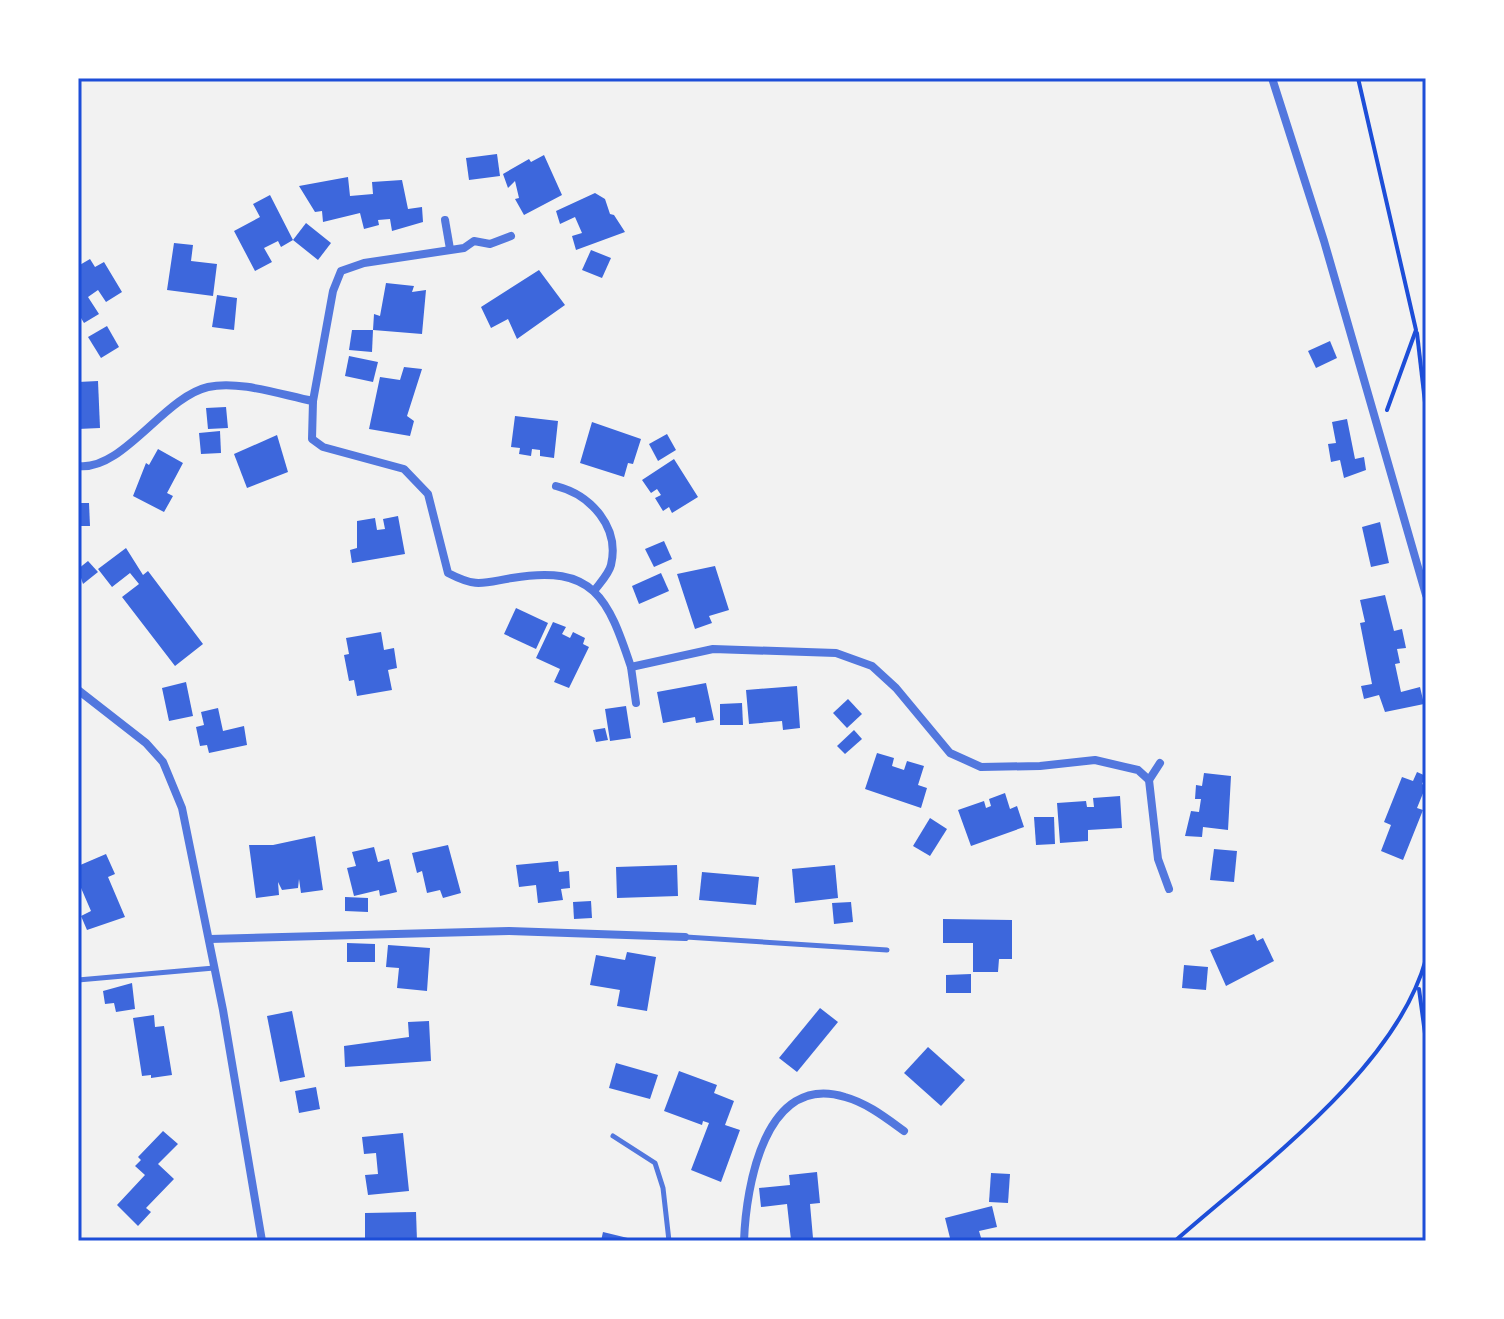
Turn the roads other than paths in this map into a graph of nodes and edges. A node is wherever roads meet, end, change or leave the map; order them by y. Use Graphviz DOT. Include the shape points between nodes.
graph roads {
  1 [pos="1272,78"];
  2 [pos="445,220"];
  3 [pos="511,236"];
  4 [pos="450,249"];
  5 [pos="313,401"];
  6 [pos="78,466"];
  7 [pos="556,486"];
  8 [pos="594,591"];
  9 [pos="1426,595"];
  10 [pos="631,667"];
  11 [pos="78,690"];
  12 [pos="636,703"];
  13 [pos="1160,763"];
  14 [pos="1149,780"];
  15 [pos="1169,889"];
  16 [pos="685,937"];
  17 [pos="210,939"];
  18 [pos="887,950"];
  19 [pos="215,968"];
  20 [pos="78,980"];
  21 [pos="904,1131"];
  22 [pos="613,1136"];
  23 [pos="262,1241"];
  24 [pos="669,1241"];
  25 [pos="744,1241"];
  1 -- 9 [label="street"];
  2 -- 4 [label="street"];
  3 -- 4 [label="street"];
  4 -- 5 [label="street" via="341,271"];
  5 -- 6 [label="street" via="225,385 206,387 173,405 113,456"];
  5 -- 8 [label="street" via="312,439 323,447 404,469 428,494 448,573 471,585 547,572"];
  7 -- 8 [label="street" via="596,508 611,532 611,566"];
  8 -- 10 [label="street" via="612,611"];
  10 -- 12 [label="street"];
  10 -- 14 [label="street" via="713,649 836,653 872,666 950,753 981,767 1095,760 1138,770"];
  11 -- 17 [label="street" via="163,762 182,808"];
  13 -- 14 [label="street"];
  14 -- 15 [label="street" via="1158,859"];
  16 -- 17 [label="street" via="509,931"];
  16 -- 18 [label="lane"];
  17 -- 19 [label="street"];
  19 -- 20 [label="lane"];
  19 -- 23 [label="street"];
  21 -- 25 [label="street" via="845,1096 819,1093 790,1105 767,1130 754,1172"];
  22 -- 24 [label="lane" via="655,1163"];
}
